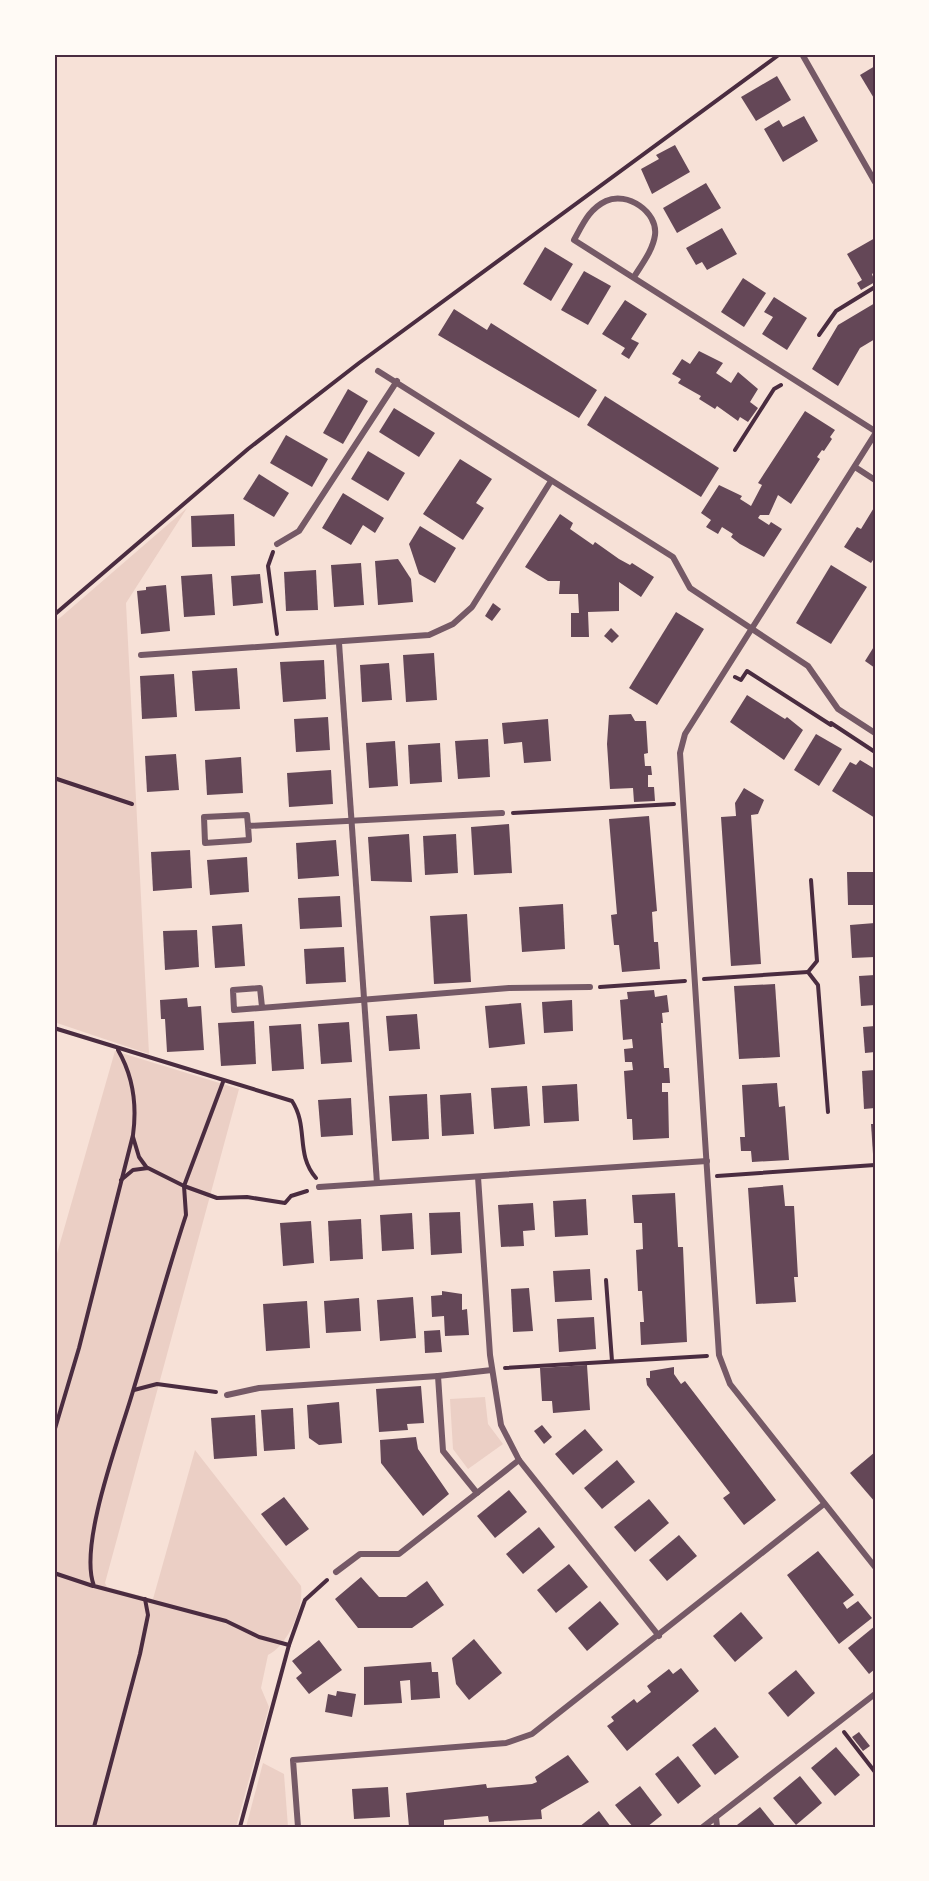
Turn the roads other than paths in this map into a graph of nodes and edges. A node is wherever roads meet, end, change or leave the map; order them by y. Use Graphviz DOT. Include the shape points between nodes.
graph roads {
  1 [pos="802,54"];
  2 [pos="875,182"];
  3 [pos="634,277"];
  4 [pos="378,371"];
  5 [pos="397,381"];
  6 [pos="875,432"];
  7 [pos="855,467"];
  8 [pos="551,480"];
  9 [pos="875,480"];
  10 [pos="277,544"];
  11 [pos="751,628"];
  12 [pos="339,643"];
  13 [pos="141,655"];
  14 [pos="875,733"];
  15 [pos="502,813"];
  16 [pos="352,821"];
  17 [pos="248,826"];
  18 [pos="590,987"];
  19 [pos="366,1000"];
  20 [pos="262,1007"];
  21 [pos="707,1161"];
  22 [pos="478,1177"];
  23 [pos="377,1183"];
  24 [pos="319,1187"];
  25 [pos="492,1370"];
  26 [pos="438,1376"];
  27 [pos="227,1395"];
  28 [pos="519,1460"];
  29 [pos="477,1493"];
  30 [pos="824,1504"];
  31 [pos="875,1567"];
  32 [pos="336,1572"];
  33 [pos="658,1636"];
  34 [pos="875,1694"];
  35 [pos="716,1817"];
  36 [pos="298,1827"];
  37 [pos="703,1827"];
  38 [pos="717,1827"];
  1 -- 2 [label="street"];
  3 -- 3 [label="street" via="574,240 588,214 608,200 630,200 651,215 655,234"];
  3 -- 6 [label="street"];
  4 -- 5 [label="street"];
  5 -- 8 [label="street"];
  5 -- 10 [label="street" via="299,531"];
  6 -- 7 [label="street"];
  7 -- 9 [label="street"];
  7 -- 11 [label="street"];
  8 -- 11 [label="street" via="674,557 690,588"];
  8 -- 12 [label="street" via="472,607 453,624 429,635"];
  11 -- 14 [label="street" via="808,666 838,709"];
  11 -- 21 [label="street" via="685,734 680,753"];
  12 -- 13 [label="street"];
  12 -- 16 [label="street"];
  15 -- 16 [label="street"];
  16 -- 17 [label="street"];
  16 -- 19 [label="street"];
  17 -- 17 [label="street" via="249,840 205,843 204,818 248,815"];
  18 -- 19 [label="street" via="509,988"];
  19 -- 20 [label="street"];
  19 -- 23 [label="street"];
  20 -- 20 [label="street" via="234,1010 233,990 260,988"];
  21 -- 22 [label="street"];
  21 -- 30 [label="street" via="719,1355 730,1384"];
  22 -- 23 [label="street"];
  22 -- 25 [label="street"];
  23 -- 24 [label="street"];
  25 -- 26 [label="street"];
  25 -- 28 [label="street" via="501,1425"];
  26 -- 27 [label="street" via="259,1388"];
  26 -- 29 [label="street" via="443,1451"];
  28 -- 29 [label="street"];
  28 -- 33 [label="street"];
  29 -- 32 [label="street" via="399,1554 360,1554"];
  30 -- 31 [label="street"];
  30 -- 33 [label="street"];
  33 -- 36 [label="street" via="532,1734 506,1743 292,1760"];
  34 -- 35 [label="street"];
  35 -- 37 [label="street"];
  35 -- 38 [label="street"];
}
